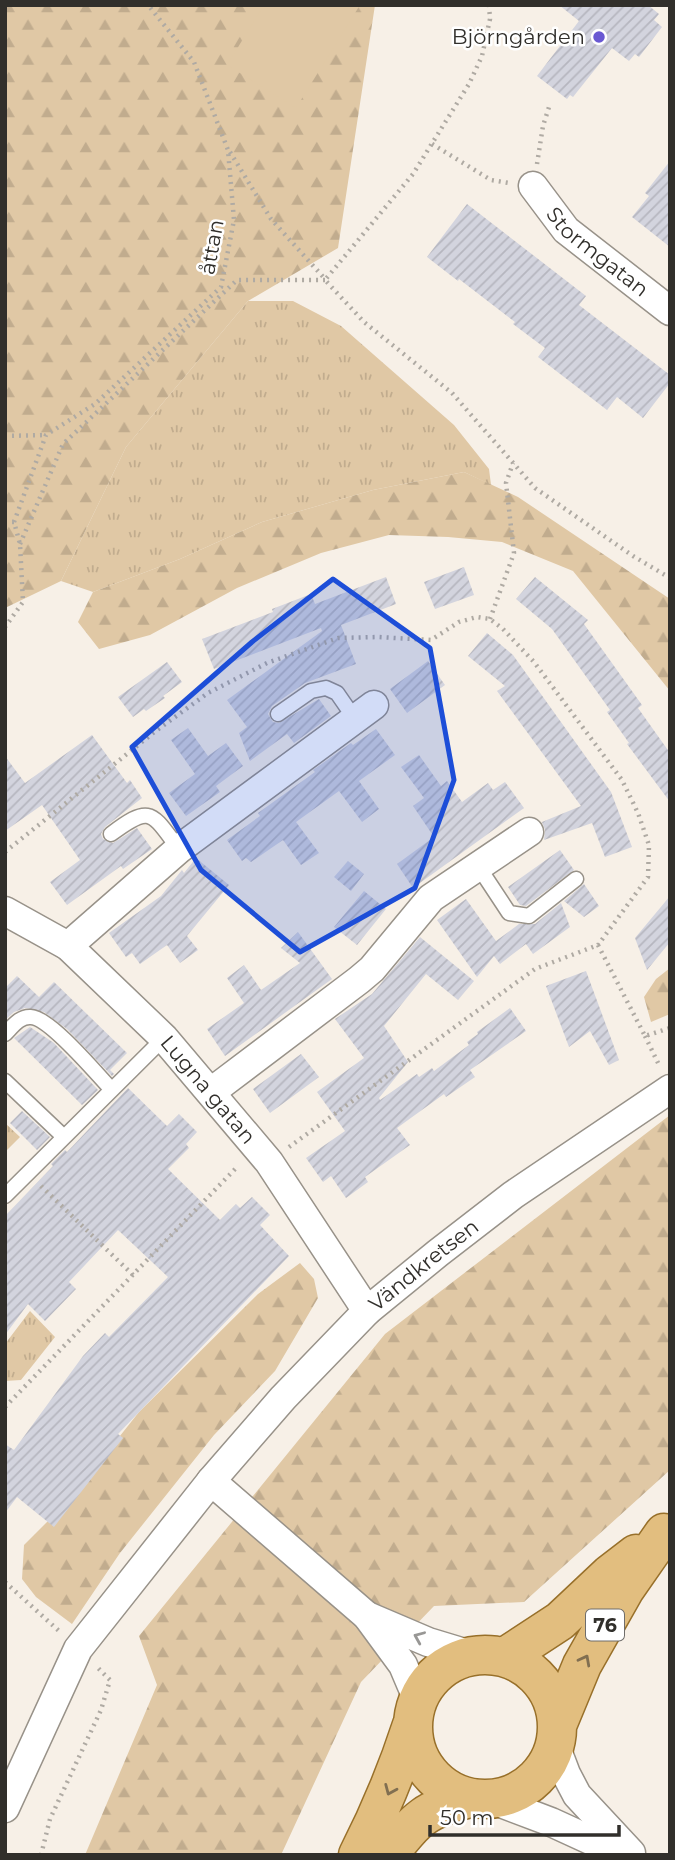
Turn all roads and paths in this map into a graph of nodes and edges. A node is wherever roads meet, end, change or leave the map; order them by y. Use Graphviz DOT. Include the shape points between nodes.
graph roads {
  1 [pos="148,5"];
  2 [pos="489,5"];
  3 [pos="549,107"];
  4 [pos="432,144"];
  5 [pos="228,150"];
  6 [pos="533,186"];
  7 [pos="325,280"];
  8 [pos="670,311"];
  9 [pos="46,435"];
  10 [pos="5,436"];
  11 [pos="513,463"];
  12 [pos="5,522"];
  13 [pos="14,522"];
  14 [pos="20,544"];
  15 [pos="670,578"];
  16 [pos="490,619"];
  17 [pos="5,627"];
  18 [pos="365,712"];
  19 [pos="278,714"];
  20 [pos="529,832"];
  21 [pos="111,834"];
  22 [pos="179,849"];
  23 [pos="5,852"];
  24 [pos="478,866"];
  25 [pos="576,880"];
  26 [pos="5,911"];
  27 [pos="598,945"];
  28 [pos="68,946"];
  29 [pos="670,1028"];
  30 [pos="5,1034"];
  31 [pos="645,1036"];
  32 [pos="164,1038"];
  33 [pos="5,1081"];
  34 [pos="666,1081"];
  35 [pos="111,1089"];
  36 [pos="211,1092"];
  37 [pos="64,1137"];
  38 [pos="262,1155"];
  39 [pos="27,1174"];
  40 [pos="5,1196"];
  41 [pos="132,1275"];
  42 [pos="367,1311"];
  43 [pos="5,1407"];
  44 [pos="211,1482"];
  45 [pos="667,1530"];
  46 [pos="367,1615"];
  47 [pos="488,1656"];
  48 [pos="414,1712"];
  49 [pos="556,1734"];
  50 [pos="481,1799"];
  51 [pos="5,1808"];
  52 [pos="358,1855"];
  53 [pos="388,1855"];
  54 [pos="622,1855"];
  55 [pos="633,1855"];
  1 -- 5 [label="path, åttan" via="194,62"];
  2 -- 4 [label="path" via="482,56"];
  3 -- 6 [label="path"];
  4 -- 6 [label="path" via="491,180"];
  4 -- 7 [label="path" via="413,174"];
  5 -- 7 [label="path" via="271,219"];
  5 -- 9 [label="path, åttan" via="234,219 221,287 95,404"];
  6 -- 8 [label="street, Stormgatan" via="566,230"];
  7 -- 11 [label="path" via="364,322 452,393"];
  7 -- 14 [label="path" via="237,281 63,444"];
  9 -- 10 [label="path"];
  9 -- 13 [label="path"];
  11 -- 15 [label="path" via="535,488"];
  11 -- 16 [label="path" via="506,483 514,553"];
  12 -- 13 [label="path"];
  13 -- 14 [label="path"];
  14 -- 17 [label="path" via="23,602"];
  16 -- 23 [label="path" via="459,622 430,640 338,638 267,663 208,693"];
  16 -- 27 [label="path" via="534,662 622,780 649,845 648,877"];
  18 -- 19 [label="lane" via="326,688 311,691"];
  18 -- 22 [label="street"];
  20 -- 24 [label="street"];
  21 -- 22 [label="lane" via="136,815 147,815 157,820"];
  22 -- 28 [label="street"];
  24 -- 25 [label="lane" via="509,913 520,916 528,916"];
  24 -- 36 [label="street" via="431,898 372,969"];
  26 -- 28 [label="street, Lugna gatan"];
  27 -- 31 [label="path"];
  27 -- 38 [label="path" via="535,969"];
  28 -- 32 [label="street, Lugna gatan"];
  29 -- 31 [label="path"];
  30 -- 35 [label="lane" via="19,1019 30,1016 46,1021"];
  31 -- 34 [label="path"];
  32 -- 35 [label="lane"];
  32 -- 36 [label="street, Lugna gatan"];
  33 -- 37 [label="lane"];
  34 -- 42 [label="street, Vändkretsen"];
  35 -- 37 [label="lane"];
  36 -- 38 [label="street, Lugna gatan"];
  37 -- 39 [label="lane"];
  38 -- 41 [label="path"];
  38 -- 42 [label="street, Lugna gatan"];
  39 -- 40 [label="lane"];
  39 -- 41 [label="path"];
  41 -- 43 [label="path"];
  42 -- 44 [label="street, Vändkretsen"];
  44 -- 46 [label="street"];
  44 -- 51 [label="street, Vändkretsen" via="78,1649"];
  45 -- 47 [label="main road, 76" via="560,1620"];
  49 -- 45 [label="main road, 76, one-way" via="582,1665 625,1589"];
  47 -- 46 [label="street, one-way" via="428,1642"];
  46 -- 48 [label="street" via="402,1665"];
  47 -- 48 [label="main road" via="449,1663 430,1678"];
  47 -- 49 [label="main road" via="525,1666 542,1681 553,1701"];
  48 -- 50 [label="main road" via="415,1750 428,1772 446,1789"];
  48 -- 52 [label="main road, one-way" via="391,1788"];
  49 -- 50 [label="main road" via="547,1765 533,1782 514,1794"];
  49 -- 55 [label="street" via="566,1774 577,1795"];
  50 -- 53 [label="main road" via="439,1806 414,1823"];
  50 -- 54 [label="street" via="551,1822"];
}
